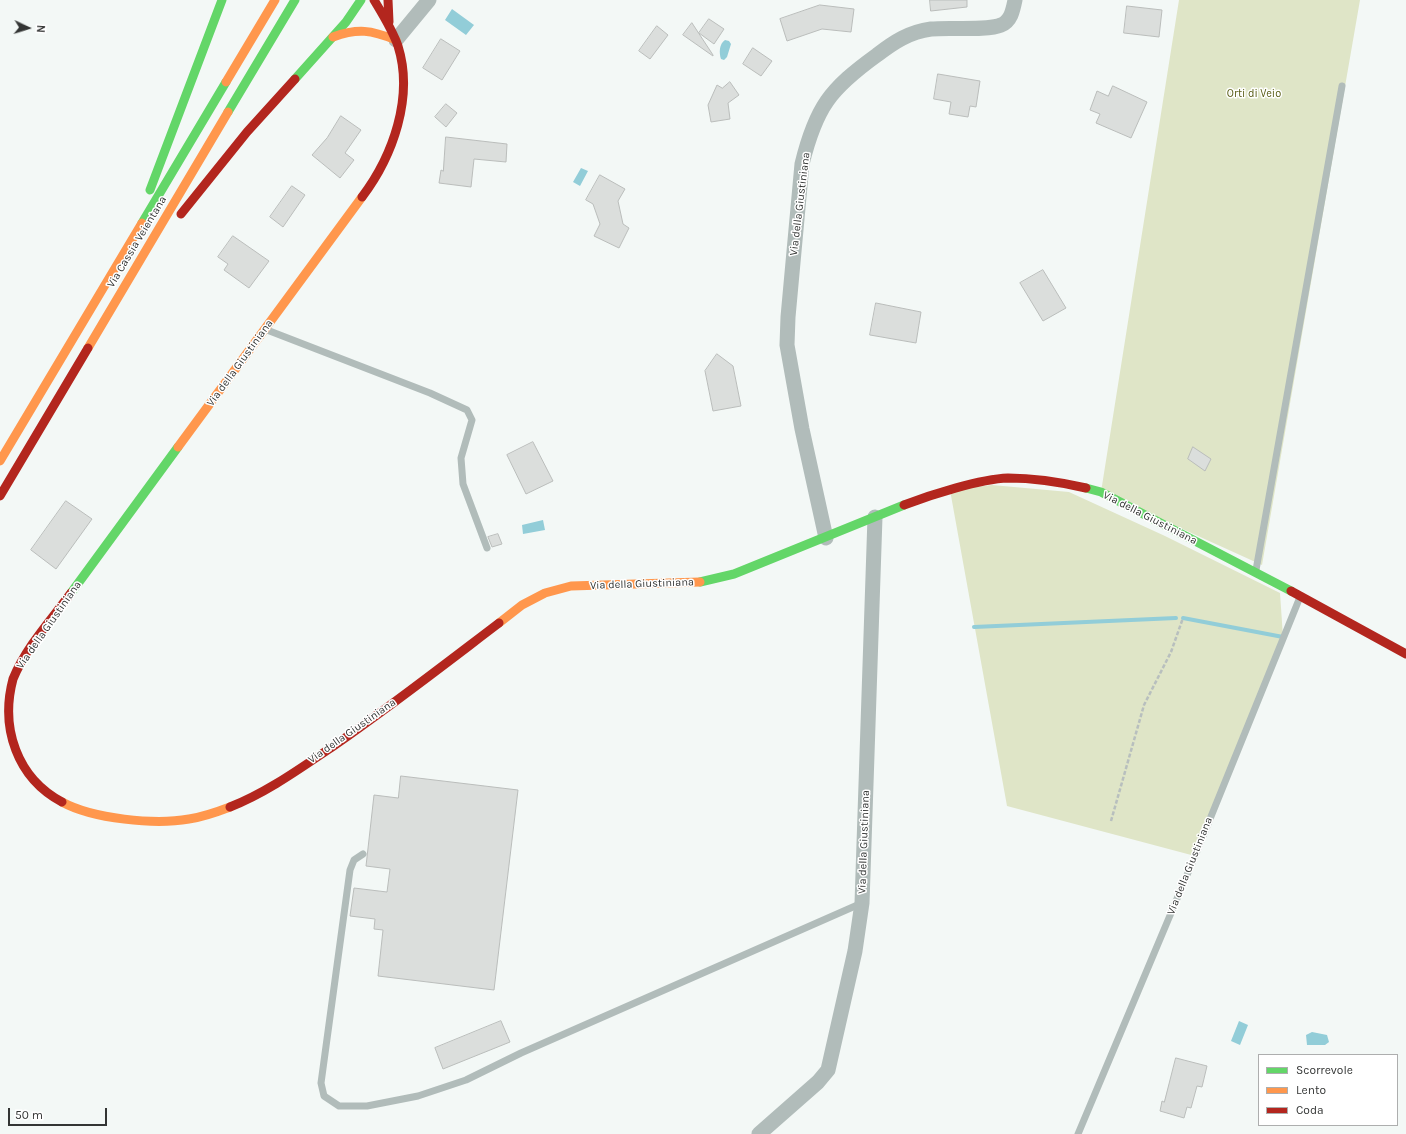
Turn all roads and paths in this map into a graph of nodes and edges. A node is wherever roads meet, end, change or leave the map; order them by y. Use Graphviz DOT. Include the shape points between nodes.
graph roads {
  1 [pos="222,0"];
  2 [pos="275,0"];
  3 [pos="295,0"];
  4 [pos="361,0"];
  5 [pos="374,0"];
  6 [pos="388,0"];
  7 [pos="428,0"];
  8 [pos="1015,0"];
  9 [pos="389,22"];
  10 [pos="333,37"];
  11 [pos="396,40"];
  12 [pos="1342,86"];
  13 [pos="128,247"];
  14 [pos="134,270"];
  15 [pos="265,329"];
  16 [pos="0,461"];
  17 [pos="0,496"];
  18 [pos="875,517"];
  19 [pos="826,538"];
  20 [pos="487,548"];
  21 [pos="1256,572"];
  22 [pos="1300,597"];
  23 [pos="1183,618"];
  24 [pos="1406,654"];
  25 [pos="4,694"];
  26 [pos="1111,821"];
  27 [pos="363,854"];
  28 [pos="862,903"];
  29 [pos="759,1134"];
  30 [pos="1078,1134"];
  1 -- 13 [label="main road"];
  2 -- 13 [label="main road, Via Cassia Veientana"];
  3 -- 14 [label="main road, Via Cassia Veientana"];
  4 -- 10 [label="main road"];
  5 -- 9 [label="main road, Via della Giustiniana"];
  6 -- 9 [label="main road"];
  7 -- 11 [label="street"];
  8 -- 19 [label="street, Via della Giustiniana" via="1009,20 998,26 932,29 895,41 836,87 824,104 810,134 802,164 787,345"];
  9 -- 11 [label="main road, Via della Giustiniana"];
  10 -- 11 [label="main road" via="361,29"];
  10 -- 14 [label="main road" via="247,132"];
  11 -- 15 [label="main road, Via della Giustiniana" via="402,66 402,105 395,136 386,158 366,192"];
  12 -- 21 [label="lane"];
  13 -- 16 [label="main road, Via Cassia Veientana"];
  14 -- 17 [label="main road, Via Cassia Veientana"];
  15 -- 20 [label="lane" via="467,410 472,420 461,458 464,484"];
  15 -- 25 [label="main road, Via della Giustiniana" via="37,639"];
  18 -- 19 [label="main road, Via della Giustiniana"];
  18 -- 21 [label="main road, Via della Giustiniana" via="906,504 972,484 1006,478 1060,482 1101,492"];
  18 -- 28 [label="street, Via della Giustiniana"];
  19 -- 25 [label="main road, Via della Giustiniana" via="734,574 696,583 571,586 545,593 522,605 368,722 293,772 224,810 188,820 142,820 94,814 68,807 44,792 21,767 10,744"];
  21 -- 22 [label="main road, Via della Giustiniana"];
  22 -- 24 [label="main road, Via della Giustiniana"];
  22 -- 30 [label="lane, Via della Giustiniana" via="1192,864"];
  23 -- 26 [label="path" via="1171,652 1144,705"];
  27 -- 28 [label="lane" via="354,860 350,870 321,1083 324,1096 339,1106 367,1106 418,1096 466,1080 521,1053"];
  28 -- 29 [label="street, Via della Giustiniana" via="855,951 828,1070"];
}
